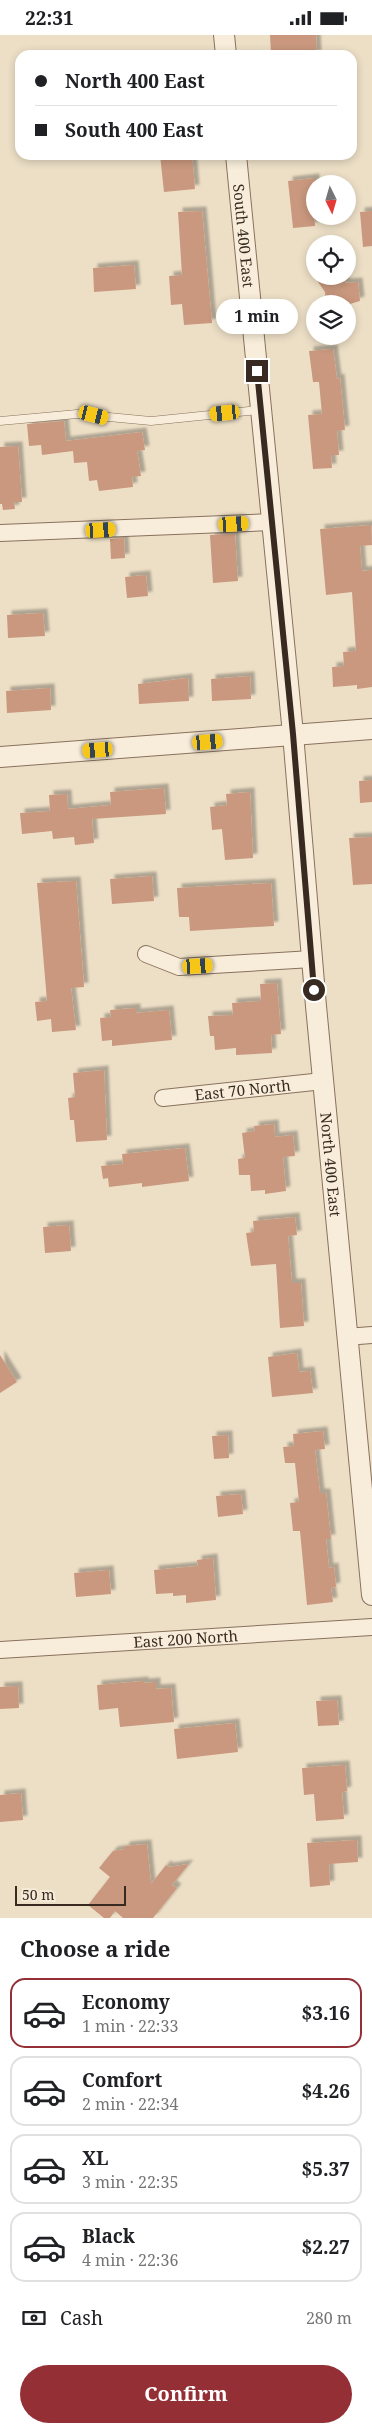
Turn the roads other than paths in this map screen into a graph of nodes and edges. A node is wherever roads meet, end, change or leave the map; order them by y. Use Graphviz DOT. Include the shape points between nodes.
graph roads {
  1 [pos="224,35"];
  2 [pos="226,50"];
  3 [pos="236,160"];
  4 [pos="261,410"];
  5 [pos="0,421"];
  6 [pos="272,522"];
  7 [pos="0,533"];
  8 [pos="372,729"];
  9 [pos="293,734"];
  10 [pos="0,757"];
  11 [pos="146,954"];
  12 [pos="312,959"];
  13 [pos="323,1081"];
  14 [pos="163,1098"];
  15 [pos="372,1335"];
  16 [pos="346,1337"];
  17 [pos="372,1595"];
  18 [pos="372,1627"];
  19 [pos="0,1650"];
  1 -- 2 [label="street"];
  3 -- 4 [label="street, South 400 East"];
  4 -- 5 [label="lane" via="151,421 77,414"];
  4 -- 6 [label="street, South 400 East"];
  6 -- 7 [label="street"];
  6 -- 9 [label="street, South 400 East"];
  8 -- 9 [label="street"];
  9 -- 10 [label="street"];
  9 -- 12 [label="street, North 400 East"];
  11 -- 12 [label="street" via="179,967"];
  12 -- 13 [label="street, North 400 East"];
  13 -- 14 [label="street, East 70 North"];
  13 -- 16 [label="street, North 400 East"];
  15 -- 16 [label="street"];
  16 -- 17 [label="street, North 400 East"];
  18 -- 19 [label="street, East 200 North"];
}
